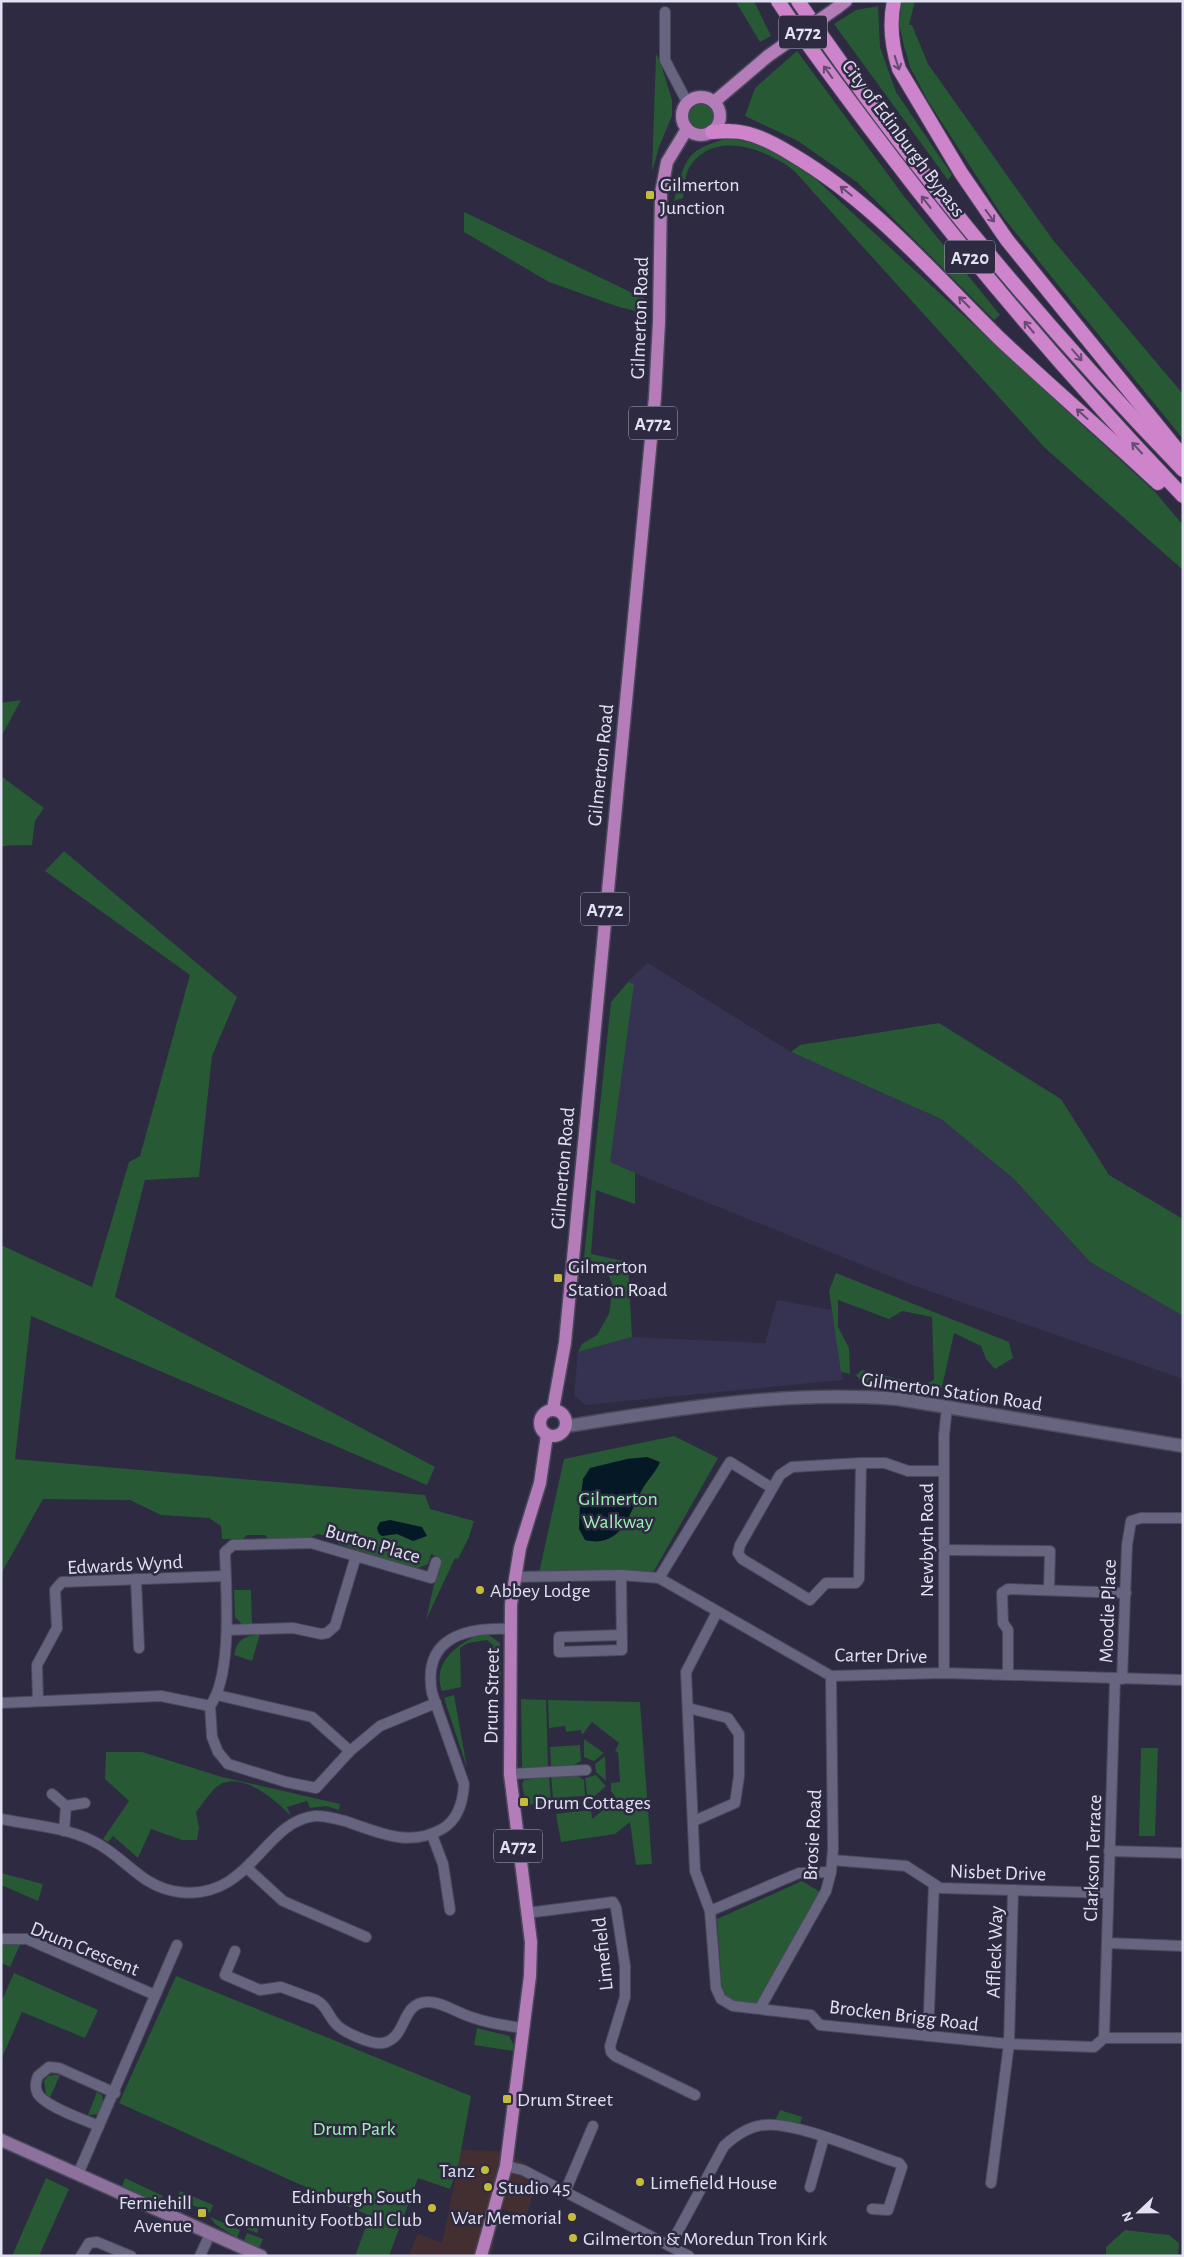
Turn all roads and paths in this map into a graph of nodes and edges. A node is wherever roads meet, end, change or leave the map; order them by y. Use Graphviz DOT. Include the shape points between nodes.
graph roads {
  1 [pos="778,1"];
  2 [pos="798,1"];
  3 [pos="894,1"];
  4 [pos="842,4"];
  5 [pos="665,12"];
  6 [pos="687,102"];
  7 [pos="714,102"];
  8 [pos="687,129"];
  9 [pos="712,132"];
  10 [pos="1183,457"];
  11 [pos="1183,470"];
  12 [pos="1183,496"];
  13 [pos="1183,505"];
  14 [pos="947,1407"];
  15 [pos="553,1409"];
  16 [pos="567,1426"];
  17 [pos="547,1435"];
  18 [pos="1183,1446"];
  19 [pos="860,1464"];
  20 [pos="944,1471"];
  21 [pos="772,1488"];
  22 [pos="1183,1518"];
  23 [pos="944,1550"];
  24 [pos="356,1556"];
  25 [pos="436,1562"];
  26 [pos="621,1574"];
  27 [pos="225,1576"];
  28 [pos="514,1577"];
  29 [pos="658,1578"];
  30 [pos="136,1579"];
  31 [pos="1049,1590"];
  32 [pos="1126,1593"];
  33 [pos="717,1612"];
  34 [pos="511,1628"];
  35 [pos="227,1630"];
  36 [pos="621,1635"];
  37 [pos="139,1648"];
  38 [pos="944,1673"];
  39 [pos="1008,1675"];
  40 [pos="832,1676"];
  41 [pos="1119,1679"];
  42 [pos="1183,1680"];
  43 [pos="218,1695"];
  44 [pos="38,1701"];
  45 [pos="1,1703"];
  46 [pos="436,1703"];
  47 [pos="210,1706"];
  48 [pos="688,1708"];
  49 [pos="350,1751"];
  50 [pos="586,1770"];
  51 [pos="510,1774"];
  52 [pos="52,1794"];
  53 [pos="85,1803"];
  54 [pos="66,1806"];
  55 [pos="1,1819"];
  56 [pos="694,1821"];
  57 [pos="64,1831"];
  58 [pos="432,1835"];
  59 [pos="1110,1850"];
  60 [pos="1183,1853"];
  61 [pos="832,1860"];
  62 [pos="247,1868"];
  63 [pos="831,1872"];
  64 [pos="934,1884"];
  65 [pos="1013,1890"];
  66 [pos="1108,1893"];
  67 [pos="450,1910"];
  68 [pos="710,1911"];
  69 [pos="527,1913"];
  70 [pos="366,1937"];
  71 [pos="1,1939"];
  72 [pos="1107,1943"];
  73 [pos="177,1945"];
  74 [pos="1183,1946"];
  75 [pos="235,1950"];
  76 [pos="155,1995"];
  77 [pos="760,2008"];
  78 [pos="524,2028"];
  79 [pos="928,2036"];
  80 [pos="1104,2038"];
  81 [pos="1183,2038"];
  82 [pos="1009,2044"];
  83 [pos="115,2093"];
  84 [pos="695,2095"];
  85 [pos="99,2126"];
  86 [pos="593,2126"];
  87 [pos="824,2138"];
  88 [pos="1,2140"];
  89 [pos="506,2166"];
  90 [pos="78,2174"];
  91 [pos="991,2183"];
  92 [pos="810,2187"];
  93 [pos="565,2192"];
  94 [pos="872,2209"];
  95 [pos="210,2234"];
  96 [pos="670,2246"];
  97 [pos="684,2254"];
  98 [pos="81,2256"];
  99 [pos="131,2256"];
  100 [pos="200,2256"];
  101 [pos="261,2256"];
  102 [pos="481,2256"];
  12 -- 1 [label="highway, City of Edinburgh Bypass / A720, one-way" via="1044,345 966,253"];
  2 -- 11 [label="highway, City of Edinburgh Bypass / A720, one-way" via="865,95 984,246 1090,370"];
  3 -- 10 [label="highway, one-way" via="891,31 899,69 961,173 1013,247"];
  4 -- 7 [label="main road, A772, bridge" via="768,56"];
  5 -- 6 [label="street" via="665,60"];
  6 -- 7 [label="main road" via="701,97"];
  6 -- 8 [label="main road" via="682,116"];
  7 -- 9 [label="main road" via="720,116"];
  8 -- 9 [label="main road" via="700,134"];
  8 -- 15 [label="main road, Gilmerton Road / A772" via="666,162 661,193 655,397 565,1343"];
  13 -- 9 [label="highway, one-way" via="1035,371 842,188 800,159 749,134"];
  14 -- 16 [label="street, Gilmerton Station Road" via="851,1395 777,1398"];
  14 -- 18 [label="street, Gilmerton Station Road"];
  14 -- 20 [label="street, Newbyth Road"];
  15 -- 16 [label="main road" via="564,1414"];
  15 -- 17 [label="main road, A772" via="545,1412 540,1420"];
  16 -- 17 [label="main road" via="558,1436"];
  17 -- 28 [label="main road, Drum Street / A772" via="540,1483"];
  19 -- 20 [label="street" via="885,1464 908,1471"];
  19 -- 21 [label="street" via="792,1467 780,1475"];
  19 -- 21 [label="street" via="859,1579 856,1583 826,1583 810,1600 742,1559 738,1553"];
  20 -- 23 [label="street, Newbyth Road"];
  21 -- 29 [label="street" via="730,1462"];
  22 -- 32 [label="street, Moodie Place" via="1131,1521"];
  23 -- 31 [label="street" via="1050,1551"];
  23 -- 38 [label="street, Newbyth Road"];
  24 -- 25 [label="street, Burton Place" via="431,1578"];
  24 -- 27 [label="street, Burton Place" via="311,1543 233,1545 225,1552"];
  24 -- 35 [label="street" via="335,1626 327,1633 293,1628"];
  26 -- 28 [label="street, Carter Drive"];
  26 -- 29 [label="street, Carter Drive"];
  26 -- 36 [label="street"];
  27 -- 30 [label="street, Edwards Wynd"];
  27 -- 35 [label="street"];
  28 -- 34 [label="main road, Drum Street / A772"];
  29 -- 33 [label="street, Carter Drive"];
  30 -- 37 [label="street"];
  30 -- 44 [label="street, Edwards Wynd" via="62,1582 55,1590 57,1628 37,1665"];
  31 -- 32 [label="street"];
  31 -- 39 [label="street" via="1008,1589 1002,1593 1003,1623 1008,1630"];
  32 -- 41 [label="street, Moodie Place"];
  33 -- 40 [label="street, Carter Drive"];
  33 -- 48 [label="street, Brocken Brigg Road" via="686,1672"];
  34 -- 46 [label="street" via="474,1629 449,1640 434,1658 431,1670"];
  34 -- 51 [label="main road, Drum Street / A772"];
  35 -- 43 [label="street"];
  36 -- 36 [label="street" via="622,1650 559,1652 559,1637"];
  38 -- 39 [label="street, Carter Drive"];
  38 -- 40 [label="street, Carter Drive"];
  39 -- 41 [label="street, Carter Drive"];
  40 -- 61 [label="street, Brosie Road"];
  41 -- 42 [label="street, Carter Drive"];
  41 -- 59 [label="street, Clarkson Terrace"];
  43 -- 47 [label="street"];
  43 -- 49 [label="street" via="312,1717"];
  44 -- 45 [label="street"];
  44 -- 47 [label="street" via="161,1696"];
  46 -- 49 [label="street" via="380,1726"];
  46 -- 58 [label="street" via="464,1784 464,1796 455,1818"];
  47 -- 49 [label="street" via="212,1737 228,1764 316,1788"];
  48 -- 56 [label="street, Brocken Brigg Road"];
  48 -- 56 [label="street" via="728,1718 739,1734 735,1803"];
  50 -- 51 [label="street"];
  51 -- 69 [label="main road, Drum Street / A772"];
  52 -- 54 [label="street"];
  53 -- 54 [label="street"];
  54 -- 57 [label="street"];
  55 -- 57 [label="street"];
  56 -- 68 [label="street, Brocken Brigg Road" via="696,1871"];
  57 -- 62 [label="street" via="92,1840 142,1879 170,1890 195,1892 212,1889 230,1882"];
  58 -- 62 [label="street" via="419,1839 404,1838 316,1815 293,1823"];
  58 -- 67 [label="street" via="443,1864"];
  59 -- 60 [label="street"];
  59 -- 66 [label="street, Clarkson Terrace"];
  61 -- 63 [label="street, Brosie Road"];
  61 -- 64 [label="street, Nisbet Drive" via="906,1866"];
  62 -- 70 [label="street" via="283,1901"];
  63 -- 68 [label="street" via="799,1873"];
  63 -- 77 [label="street, Brosie Road" via="826,1891"];
  64 -- 65 [label="street, Nisbet Drive" via="940,1888"];
  64 -- 79 [label="street"];
  65 -- 66 [label="street, Nisbet Drive"];
  65 -- 82 [label="street, Affleck Way"];
  66 -- 72 [label="street, Clarkson Terrace"];
  68 -- 77 [label="street, Brocken Brigg Road" via="718,1994 727,2004"];
  69 -- 78 [label="main road, Drum Street / A772" via="531,1959"];
  69 -- 84 [label="street, Limefield" via="613,1902 625,1982 622,2013 610,2046 611,2052"];
  71 -- 76 [label="street, Drum Crescent" via="27,1939"];
  72 -- 74 [label="street"];
  72 -- 80 [label="street, Clarkson Terrace"];
  73 -- 76 [label="street"];
  75 -- 78 [label="street" via="223,1979 260,1990 281,1987 316,2000 340,2028 373,2043 394,2038 409,2010 430,2002 482,2021"];
  76 -- 83 [label="street"];
  77 -- 79 [label="street, Brocken Brigg Road" via="811,2015 820,2025"];
  78 -- 89 [label="main road, Drum Street / A772"];
  79 -- 82 [label="street, Brocken Brigg Road"];
  80 -- 81 [label="street, Brocken Brigg Road"];
  80 -- 82 [label="street, Brocken Brigg Road" via="1094,2047"];
  82 -- 91 [label="street, Affleck Way"];
  83 -- 85 [label="street"];
  83 -- 85 [label="street" via="59,2068 49,2067 38,2076 37,2093 40,2097"];
  85 -- 90 [label="street"];
  86 -- 93 [label="street"];
  87 -- 92 [label="street"];
  87 -- 94 [label="street" via="899,2163 902,2167 892,2214"];
  87 -- 96 [label="street" via="774,2124 735,2136 724,2146"];
  88 -- 90 [label="main road"];
  89 -- 93 [label="street" via="523,2170"];
  89 -- 102 [label="main road, Drum Street / A772"];
  90 -- 95 [label="main road"];
  93 -- 96 [label="street"];
  95 -- 100 [label="street"];
  95 -- 101 [label="main road"];
  96 -- 97 [label="street"];
  98 -- 99 [label="street" via="89,2243 97,2242"];
}
